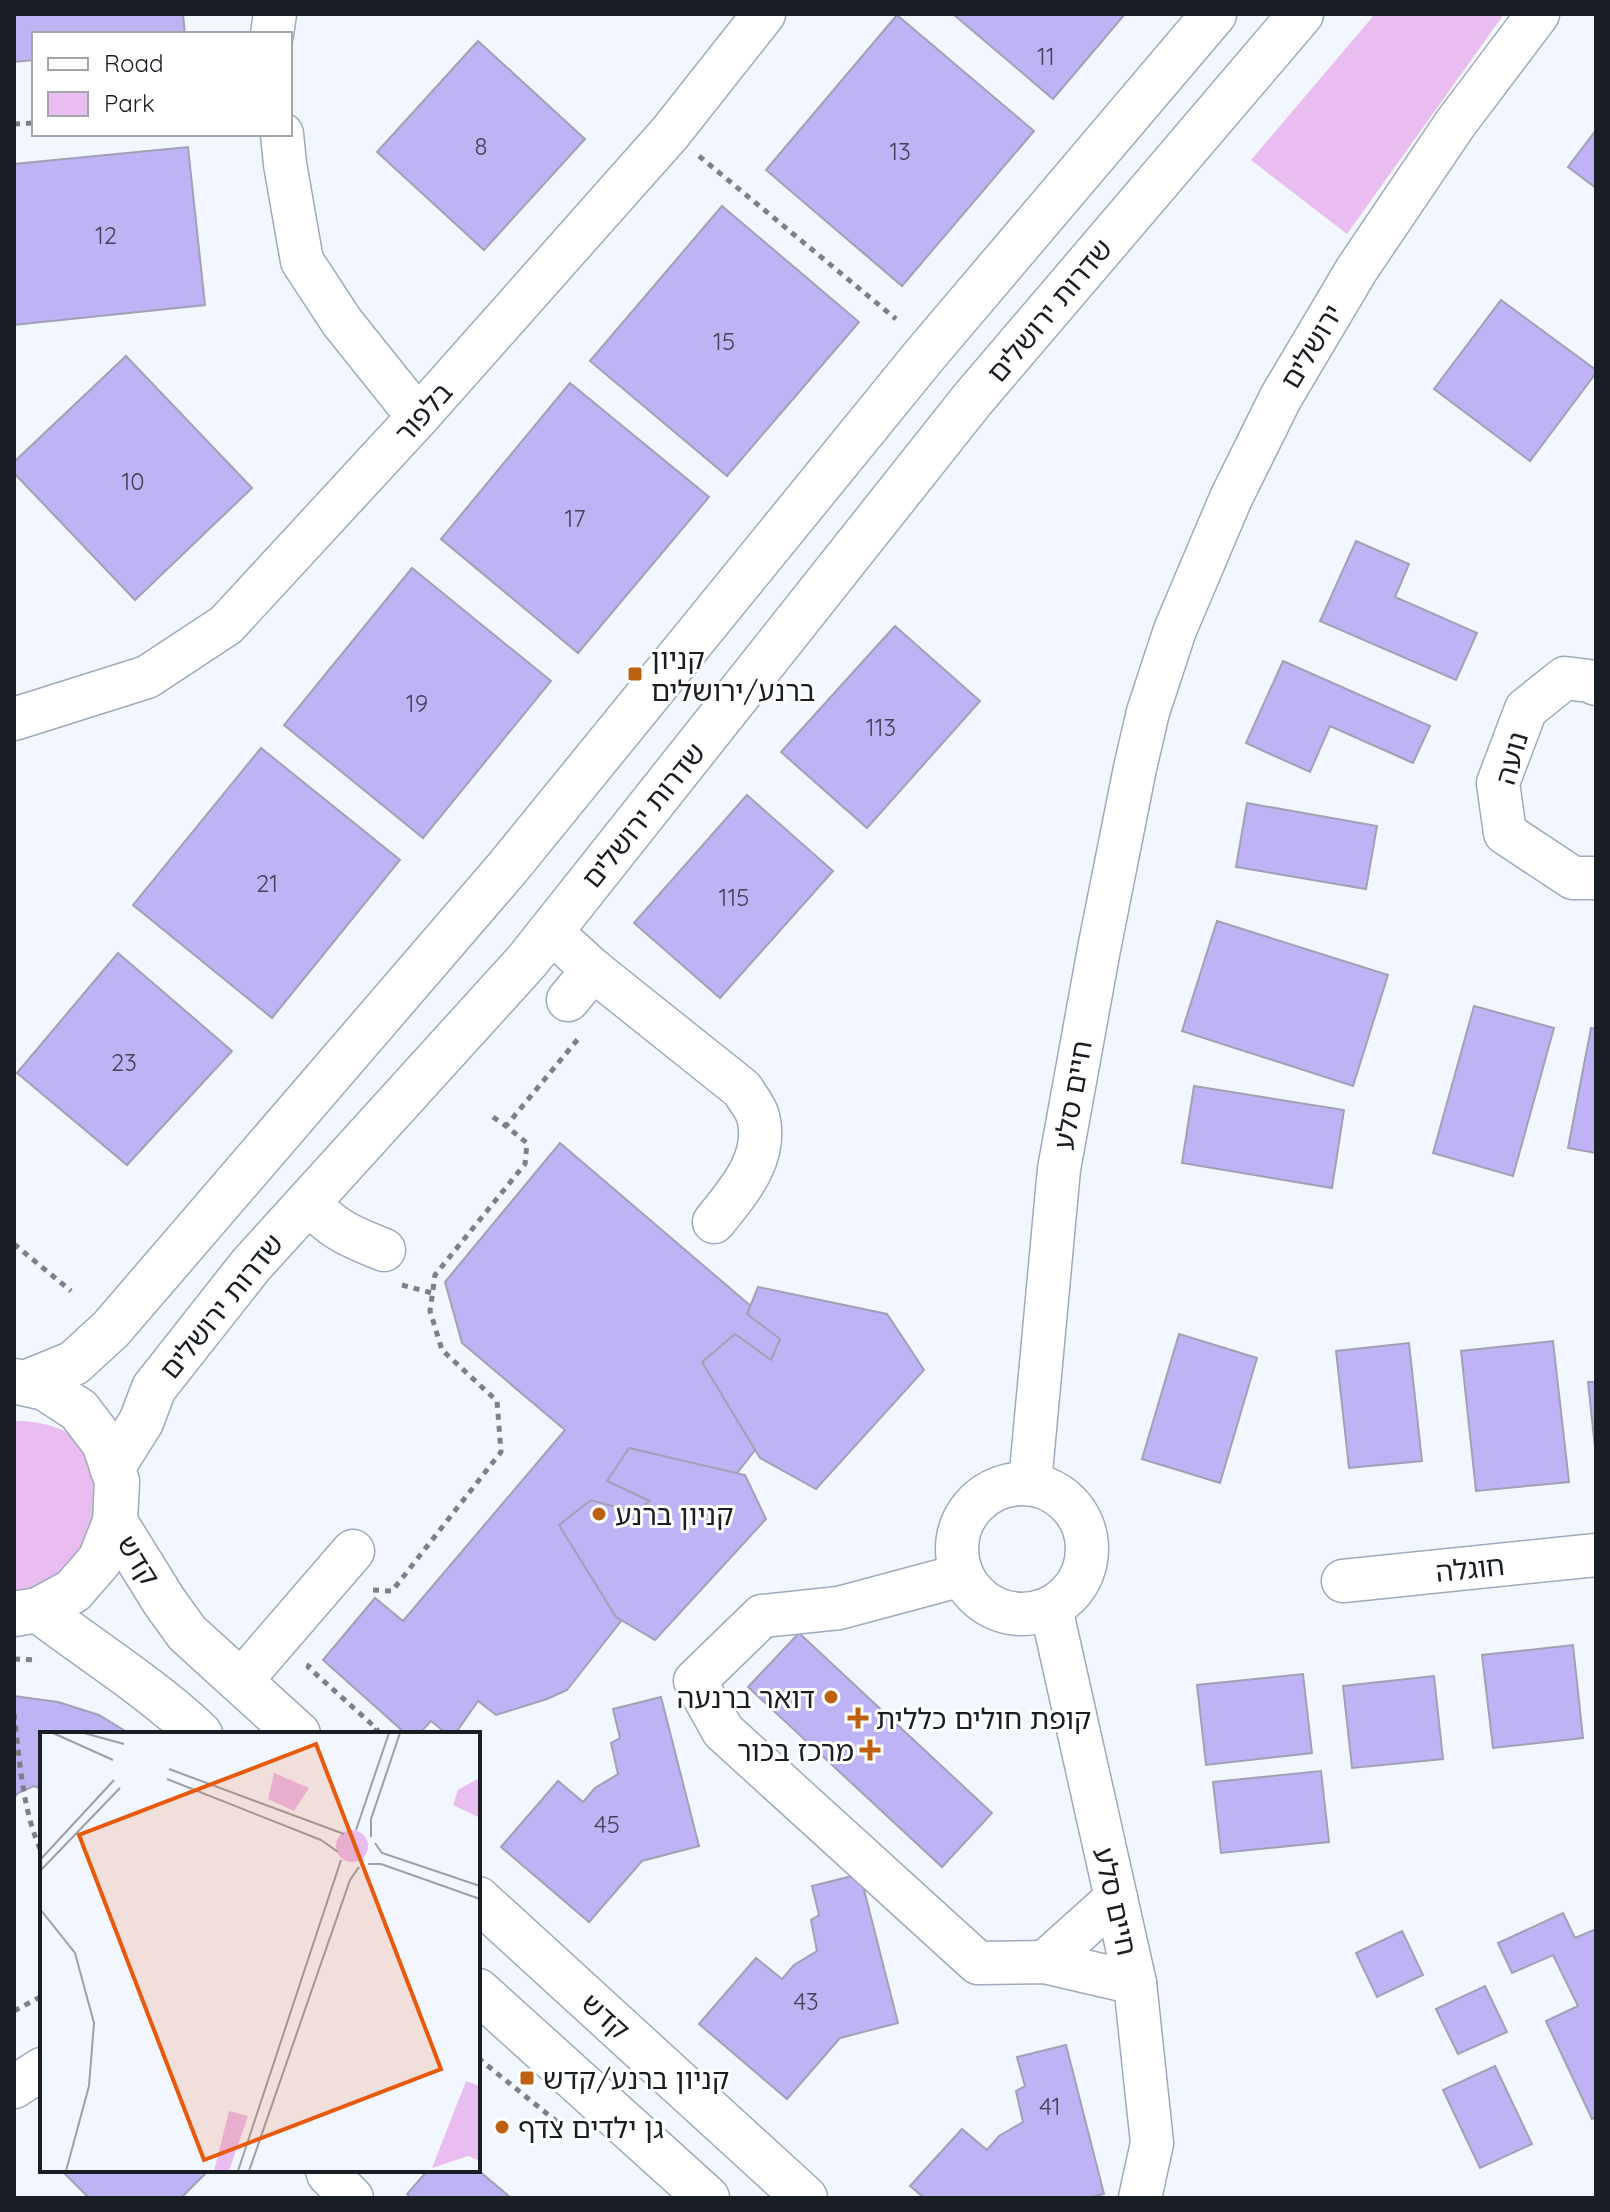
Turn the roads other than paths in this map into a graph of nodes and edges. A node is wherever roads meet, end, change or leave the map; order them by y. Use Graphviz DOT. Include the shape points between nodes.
graph roads {
  1 [pos="764,14"];
  2 [pos="1214,14"];
  3 [pos="1301,14"];
  4 [pos="1538,14"];
  5 [pos="282,136"];
  6 [pos="418,417"];
  7 [pos="1596,684"];
  8 [pos="1148,712"];
  9 [pos="14,719"];
  10 [pos="1596,878"];
  11 [pos="550,931"];
  12 [pos="308,1202"];
  13 [pos="714,1222"];
  14 [pos="388,1266"];
  15 [pos="20,1382"];
  16 [pos="112,1468"];
  17 [pos="1030,1483"];
  18 [pos="115,1522"];
  19 [pos="353,1551"];
  20 [pos="1596,1555"];
  21 [pos="962,1575"];
  22 [pos="1343,1581"];
  23 [pos="1051,1608"];
  24 [pos="26,1612"];
  25 [pos="240,1682"];
  26 [pos="198,1732"];
  27 [pos="296,1732"];
  28 [pos="1116,1898"];
  29 [pos="480,1901"];
  30 [pos="1045,1962"];
  31 [pos="1135,1983"];
  32 [pos="480,1993"];
  33 [pos="40,2070"];
  34 [pos="14,2087"];
  35 [pos="328,2172"];
  36 [pos="352,2198"];
  37 [pos="707,2198"];
  38 [pos="805,2198"];
  39 [pos="1140,2198"];
  1 -- 6 [label="street, בלפור" via="670,133"];
  2 -- 15 [label="main road" via="924,356 509,866 111,1329 74,1363"];
  3 -- 11 [label="main road, שדרות ירושלים" via="972,400"];
  4 -- 8 [label="street, ירושלים" via="1366,255 1281,397 1218,527"];
  5 -- 6 [label="street" via="302,261 342,322"];
  6 -- 9 [label="street, בלפור" via="226,625 147,677"];
  7 -- 10 [label="street, נועה" via="1565,678 1526,709 1498,783 1505,833 1573,878"];
  8 -- 17 [label="street, חיים סלע" via="1059,1169"];
  11 -- 12 [label="main road, שדרות ירושלים"];
  11 -- 13 [label="street" via="582,999 742,1089 758,1114 761,1143 754,1167"];
  12 -- 14 [label="street"];
  12 -- 16 [label="main road, שדרות ירושלים" via="154,1388 141,1422"];
  15 -- 16 [label="main road" via="45,1388 79,1410 104,1443"];
  16 -- 18 [label="main road" via="117,1481"];
  17 -- 21 [label="street" via="991,1490 964,1518 956,1556"];
  17 -- 23 [label="street" via="1068,1502 1087,1538 1080,1579"];
  18 -- 24 [label="main road" via="100,1560 73,1591"];
  18 -- 25 [label="main road, קדש" via="187,1633"];
  19 -- 25 [label="street"];
  20 -- 22 [label="street, חוגלה"];
  21 -- 23 [label="street" via="990,1606 1030,1614"];
  21 -- 30 [label="street" via="839,1608 762,1616 695,1681 723,1731 978,1963"];
  23 -- 28 [label="street, חיים סלע"];
  24 -- 26 [label="main road" via="95,1653"];
  25 -- 27 [label="main road, קדש"];
  28 -- 30 [label="street"];
  28 -- 31 [label="street, חיים סלע"];
  29 -- 38 [label="main road, קדש"];
  30 -- 31 [label="street"];
  31 -- 39 [label="street, חיים סלע" via="1152,2143"];
  32 -- 37 [label="main road"];
  33 -- 34 [label="street"];
  35 -- 36 [label="street"];
}
